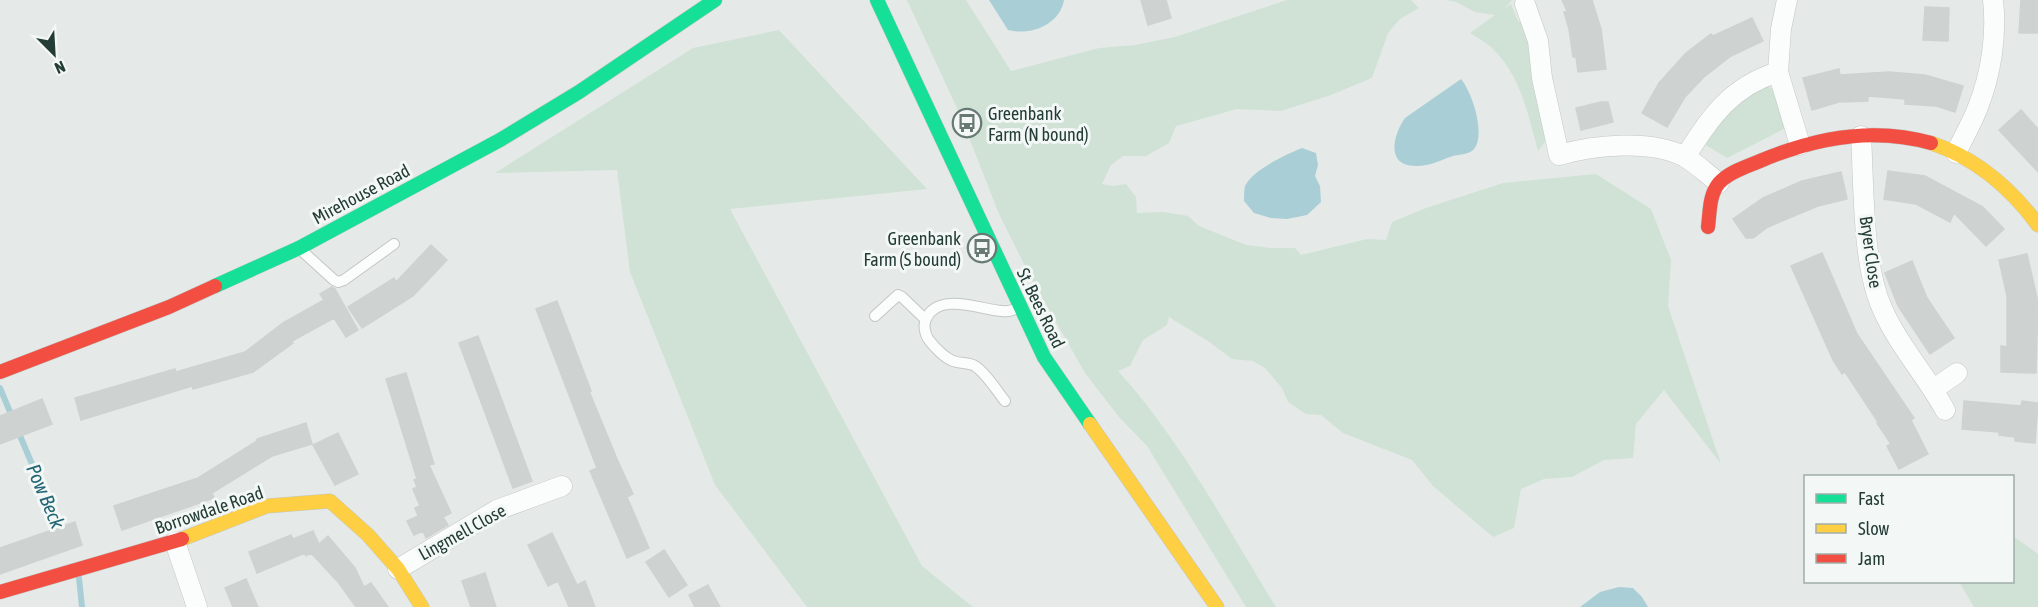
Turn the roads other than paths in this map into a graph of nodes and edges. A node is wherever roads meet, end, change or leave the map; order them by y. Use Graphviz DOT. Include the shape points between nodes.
graph roads {
  1 [pos="715,0"];
  2 [pos="877,0"];
  3 [pos="1788,0"];
  4 [pos="1993,0"];
  5 [pos="1525,4"];
  6 [pos="1778,72"];
  7 [pos="1861,136"];
  8 [pos="1800,145"];
  9 [pos="1956,153"];
  10 [pos="1685,157"];
  11 [pos="1719,183"];
  12 [pos="2038,225"];
  13 [pos="1708,227"];
  14 [pos="394,244"];
  15 [pos="298,248"];
  16 [pos="1020,307"];
  17 [pos="875,316"];
  18 [pos="925,320"];
  19 [pos="0,372"];
  20 [pos="1957,373"];
  21 [pos="1934,388"];
  22 [pos="1005,401"];
  23 [pos="1945,410"];
  24 [pos="561,486"];
  25 [pos="175,542"];
  26 [pos="398,569"];
  27 [pos="0,592"];
  28 [pos="197,607"];
  29 [pos="422,607"];
  30 [pos="1217,607"];
  1 -- 15 [label="street, Mirehouse Road" via="500,140"];
  2 -- 16 [label="street, St. Bees Road"];
  3 -- 6 [label="street"];
  4 -- 9 [label="street" via="1992,58 1979,105"];
  5 -- 10 [label="street" via="1539,41 1542,78 1559,155 1636,146"];
  6 -- 8 [label="street"];
  6 -- 10 [label="street" via="1762,77 1726,100"];
  7 -- 8 [label="street"];
  7 -- 9 [label="street" via="1915,139"];
  7 -- 21 [label="street, Bryer Close" via="1873,283 1892,327"];
  8 -- 11 [label="street" via="1741,169"];
  9 -- 12 [label="street" via="1988,171 2015,195"];
  10 -- 11 [label="street"];
  11 -- 13 [label="street" via="1711,198"];
  14 -- 15 [label="lane" via="338,282"];
  15 -- 19 [label="street, Mirehouse Road" via="169,306"];
  16 -- 18 [label="lane" via="1002,311 950,303 930,312"];
  16 -- 30 [label="street, St. Bees Road" via="1044,357"];
  17 -- 18 [label="lane" via="898,295"];
  18 -- 22 [label="lane" via="924,331 934,346 951,360 977,367"];
  20 -- 21 [label="street"];
  21 -- 23 [label="street, Bryer Close"];
  24 -- 26 [label="street, Lingmell Close" via="497,510"];
  25 -- 26 [label="street, Borrowdale Road" via="267,506 330,501"];
  25 -- 27 [label="street, Borrowdale Road"];
  25 -- 28 [label="street"];
  26 -- 29 [label="street, Borrowdale Road"];
}
